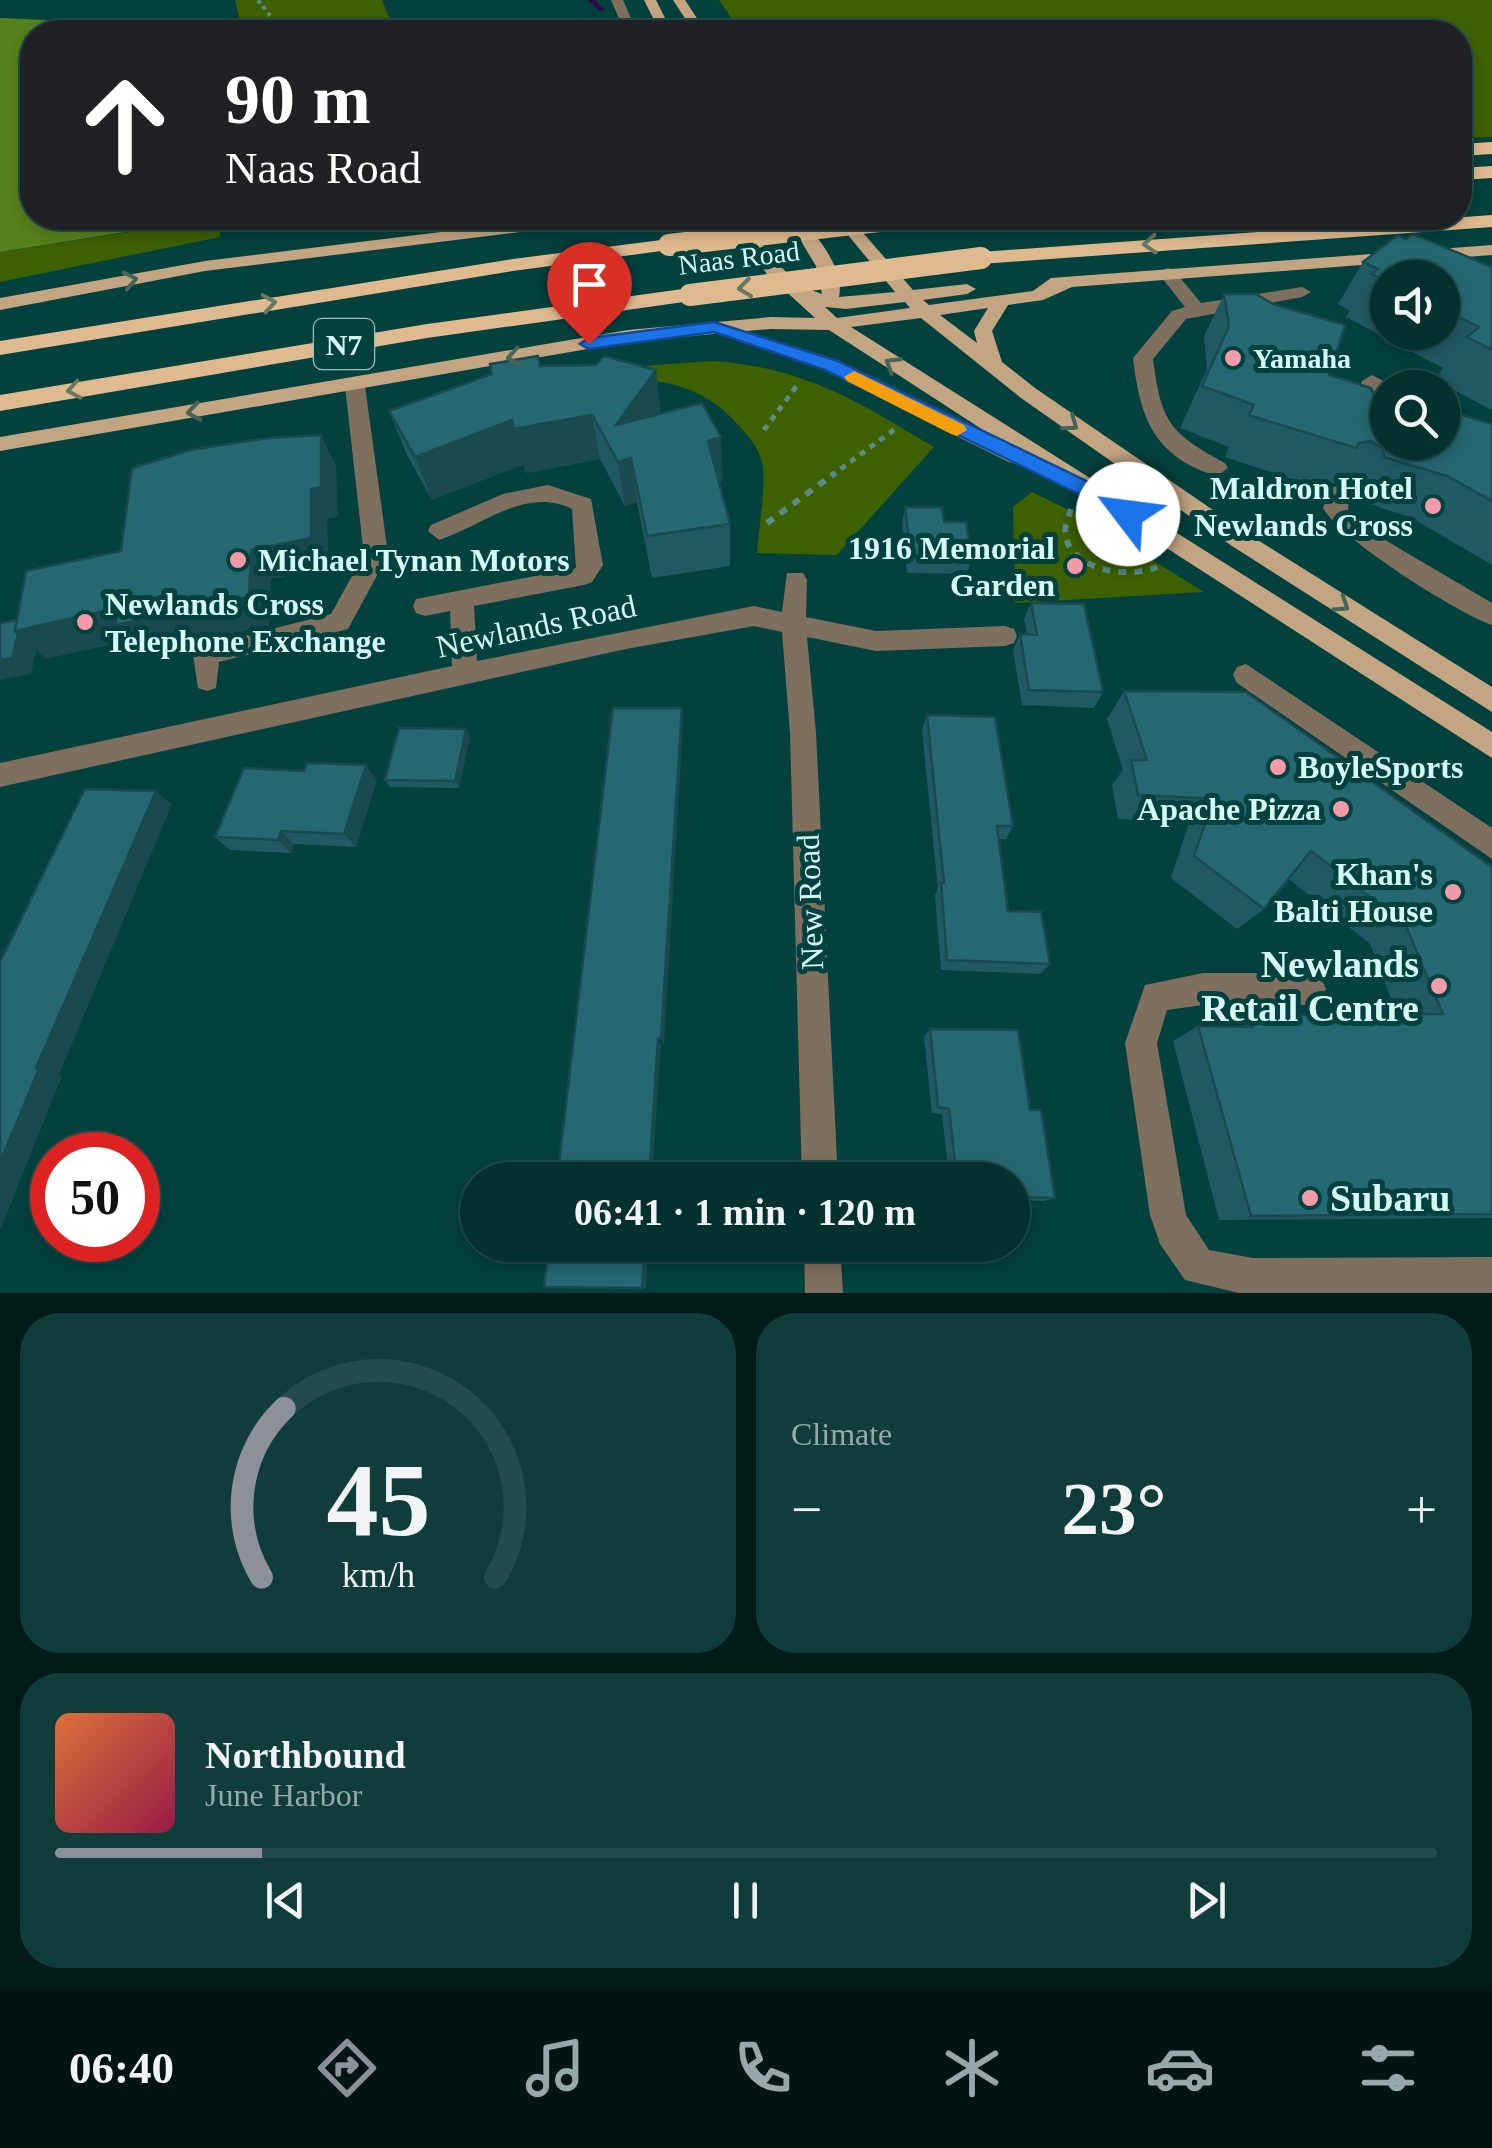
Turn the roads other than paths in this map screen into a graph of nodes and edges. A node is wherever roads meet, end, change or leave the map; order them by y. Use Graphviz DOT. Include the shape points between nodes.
graph roads {
  1 [pos="467,230"];
  2 [pos="742,230"];
  3 [pos="800,230"];
  4 [pos="803,230"];
  5 [pos="852,230"];
  6 [pos="1367,230"];
  7 [pos="1492,250"];
  8 [pos="1167,273"];
  9 [pos="1068,282"];
  10 [pos="1302,292"];
  11 [pos="908,296"];
  12 [pos="1002,301"];
  13 [pos="0,304"];
  14 [pos="1196,308"];
  15 [pos="826,312"];
  16 [pos="924,312"];
  17 [pos="714,327"];
  18 [pos="0,348"];
  19 [pos="993,366"];
  20 [pos="355,386"];
  21 [pos="1370,387"];
  22 [pos="0,403"];
  23 [pos="1354,434"];
  24 [pos="0,444"];
  25 [pos="1218,468"];
  26 [pos="1096,494"];
  27 [pos="1338,494"];
  28 [pos="439,532"];
  29 [pos="795,580"];
  30 [pos="462,599"];
  31 [pos="425,606"];
  32 [pos="1492,615"];
  33 [pos="794,624"];
  34 [pos="1006,636"];
  35 [pos="465,674"];
  36 [pos="1246,675"];
  37 [pos="207,680"];
  38 [pos="1492,701"];
  39 [pos="1492,746"];
  40 [pos="0,775"];
  41 [pos="1492,845"];
  42 [pos="1310,989"];
  43 [pos="819,1162"];
  44 [pos="823,1262"];
  45 [pos="1492,1276"];
  46 [pos="824,1293"];
  13 -- 1 [label="main road, one-way" via="205,266"];
  2 -- 15 [label="main road" via="794,291"];
  18 -- 3 [label="highway, Naas Road / N7, one-way, bridge" via="476,271"];
  4 -- 15 [label="main road" via="833,288"];
  5 -- 11 [label="main road"];
  6 -- 22 [label="highway, Naas Road / N7, one-way, bridge" via="980,258 427,331"];
  7 -- 8 [label="main road"];
  8 -- 9 [label="main road"];
  8 -- 14 [label="street"];
  9 -- 11 [label="main road"];
  9 -- 12 [label="main road, Naas Road"];
  10 -- 14 [label="street"];
  11 -- 15 [label="main road"];
  11 -- 16 [label="main road"];
  12 -- 16 [label="main road, Naas Road"];
  12 -- 19 [label="main road" via="983,331"];
  14 -- 25 [label="street" via="1179,315 1142,358 1149,414 1169,443"];
  15 -- 16 [label="main road, Naas Road"];
  15 -- 17 [label="main road, Naas Road"];
  26 -- 15 [label="main road, one-way"];
  16 -- 19 [label="main road"];
  17 -- 20 [label="main road, Naas Road, one-way" via="628,336"];
  17 -- 26 [label="main road" via="832,366"];
  19 -- 38 [label="main road, one-way" via="1132,468"];
  20 -- 24 [label="main road, Naas Road, one-way"];
  20 -- 37 [label="street" via="375,547 370,568 339,622 206,655"];
  21 -- 23 [label="street"];
  26 -- 39 [label="main road"];
  27 -- 32 [label="street" via="1334,508 1358,532"];
  28 -- 30 [label="street" via="528,494 566,493 583,505 591,548 584,576"];
  29 -- 33 [label="street, New Road"];
  30 -- 31 [label="street"];
  30 -- 35 [label="street"];
  33 -- 34 [label="street, Newlands Road" via="876,641"];
  33 -- 35 [label="street, Newlands Road" via="754,616"];
  33 -- 43 [label="street, New Road"];
  35 -- 40 [label="street, Newlands Road"];
  36 -- 41 [label="street"];
  42 -- 45 [label="street" via="1156,996 1140,1043 1173,1231 1198,1267 1252,1278"];
  44 -- 46 [label="street"];
}
